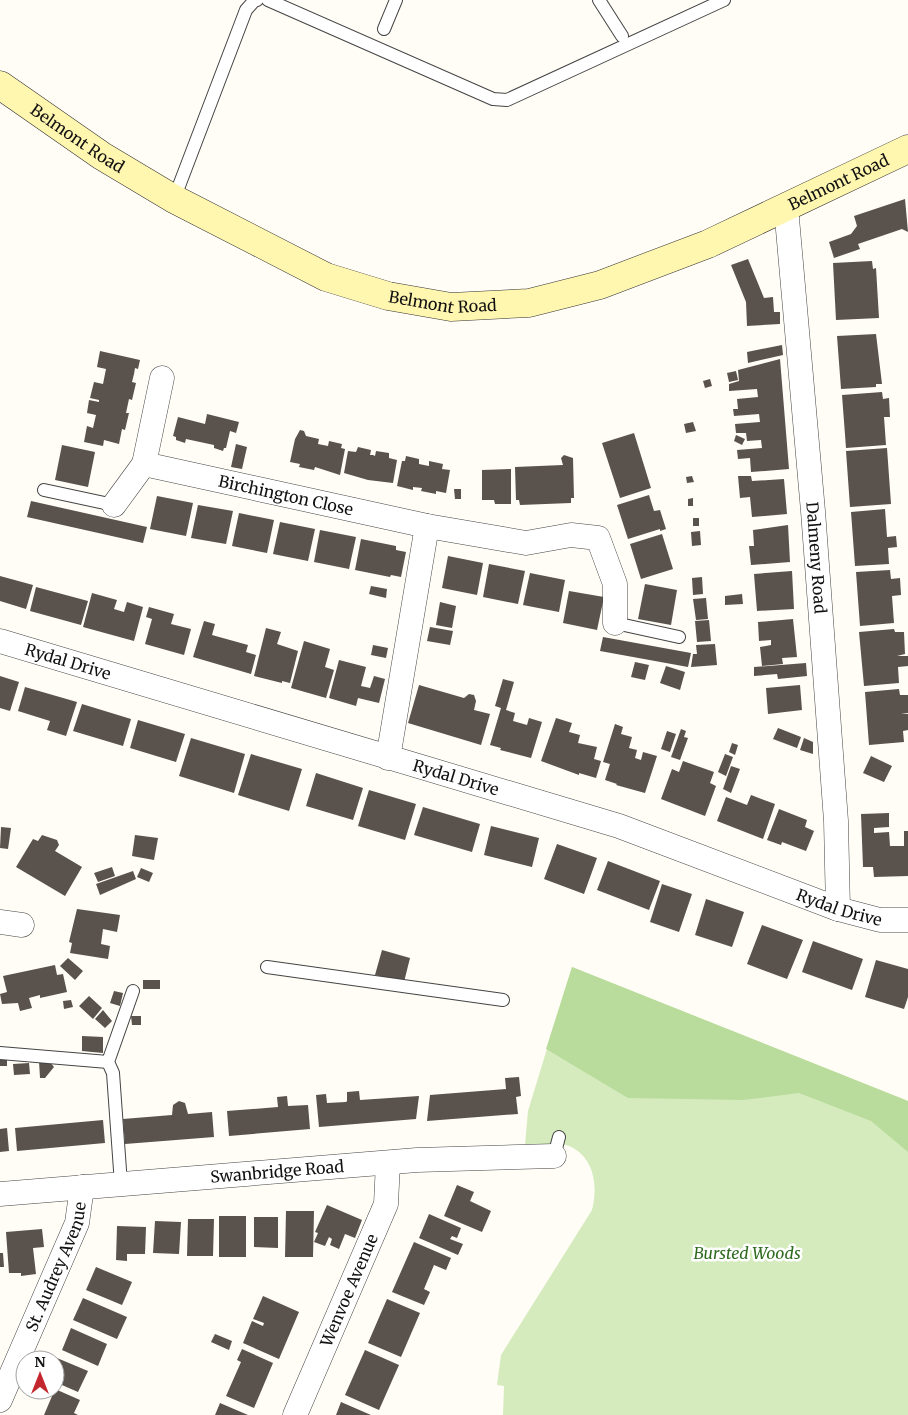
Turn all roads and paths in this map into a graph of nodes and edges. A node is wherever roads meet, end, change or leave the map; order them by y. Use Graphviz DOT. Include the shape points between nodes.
graph roads {
  1 [pos="257,0"];
  2 [pos="268,0"];
  3 [pos="396,0"];
  4 [pos="599,0"];
  5 [pos="724,0"];
  6 [pos="384,29"];
  7 [pos="622,36"];
  8 [pos="0,85"];
  9 [pos="908,148"];
  10 [pos="174,199"];
  11 [pos="786,208"];
  12 [pos="162,378"];
  13 [pos="144,464"];
  14 [pos="44,490"];
  15 [pos="114,505"];
  16 [pos="427,526"];
  17 [pos="615,623"];
  18 [pos="679,637"];
  19 [pos="0,641"];
  20 [pos="388,758"];
  21 [pos="838,909"];
  22 [pos="908,920"];
  23 [pos="267,967"];
  24 [pos="133,991"];
  25 [pos="502,1000"];
  26 [pos="0,1053"];
  27 [pos="108,1062"];
  28 [pos="556,1146"];
  29 [pos="388,1163"];
  30 [pos="121,1184"];
  31 [pos="82,1187"];
  32 [pos="0,1194"];
  33 [pos="0,1400"];
  34 [pos="295,1415"];
  1 -- 10 [label="lane" via="246,10"];
  2 -- 5 [label="lane" via="493,99 507,100"];
  3 -- 6 [label="lane"];
  4 -- 7 [label="lane"];
  8 -- 10 [label="street, Belmont Road" via="102,156"];
  9 -- 11 [label="street, Belmont Road"];
  10 -- 11 [label="street, Belmont Road" via="326,277 388,296 451,307 529,303 600,286 708,244"];
  11 -- 21 [label="street, Dalmeny Road" via="836,812"];
  12 -- 13 [label="street"];
  13 -- 15 [label="street"];
  13 -- 16 [label="street, Birchington Close"];
  14 -- 15 [label="lane"];
  16 -- 17 [label="street, Birchington Close" via="526,543 571,535 598,538 615,584"];
  16 -- 20 [label="street"];
  17 -- 18 [label="lane"];
  19 -- 20 [label="street, Rydal Drive"];
  20 -- 21 [label="street, Rydal Drive" via="619,826"];
  21 -- 22 [label="street, Rydal Drive" via="880,920"];
  23 -- 25 [label="lane"];
  24 -- 27 [label="lane"];
  26 -- 27 [label="lane"];
  27 -- 30 [label="lane" via="113,1073"];
  28 -- 29 [label="street, Swanbridge Road"];
  29 -- 30 [label="street, Swanbridge Road"];
  29 -- 34 [label="street, Wenvoe Avenue" via="386,1204"];
  30 -- 31 [label="street, Swanbridge Road"];
  31 -- 32 [label="street, Swanbridge Road"];
  31 -- 33 [label="street, St. Audrey Avenue" via="77,1223"];
}
